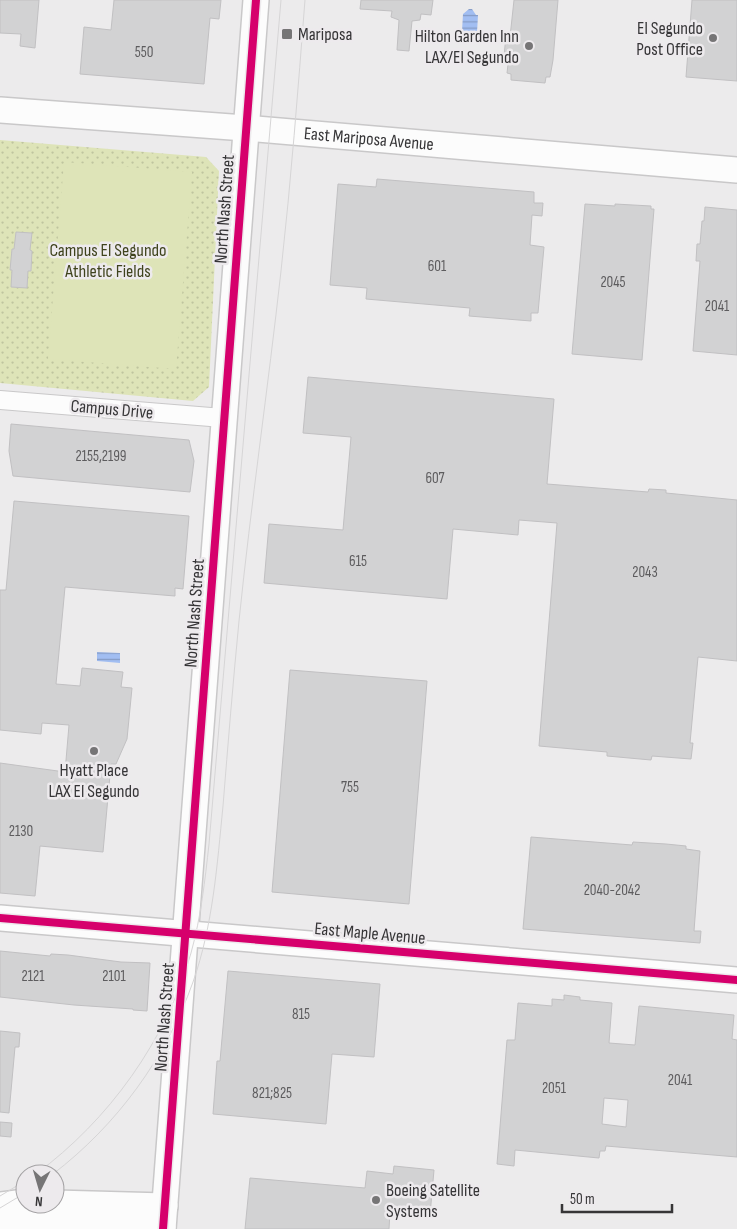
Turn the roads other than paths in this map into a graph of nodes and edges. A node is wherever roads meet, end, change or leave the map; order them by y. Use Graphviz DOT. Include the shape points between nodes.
graph roads {
  1 [pos="256,0"];
  2 [pos="0,110"];
  3 [pos="245,128"];
  4 [pos="737,170"];
  5 [pos="0,400"];
  6 [pos="223,418"];
  7 [pos="0,918"];
  8 [pos="186,933"];
  9 [pos="737,980"];
  10 [pos="15,1203"];
  11 [pos="0,1205"];
  12 [pos="65,1205"];
  13 [pos="164,1221"];
  14 [pos="0,1228"];
  1 -- 3 [label="street, North Nash Street"];
  2 -- 3 [label="street, East Mariposa Avenue"];
  3 -- 4 [label="street, East Mariposa Avenue"];
  3 -- 6 [label="street, North Nash Street"];
  5 -- 6 [label="street, Campus Drive"];
  6 -- 8 [label="street, North Nash Street"];
  7 -- 8 [label="street, East Maple Avenue"];
  8 -- 9 [label="street, East Maple Avenue"];
  8 -- 13 [label="street, North Nash Street"];
  10 -- 11 [label="street"];
  12 -- 13 [label="street"];
  13 -- 14 [label="street" via="40,1223"];
}
